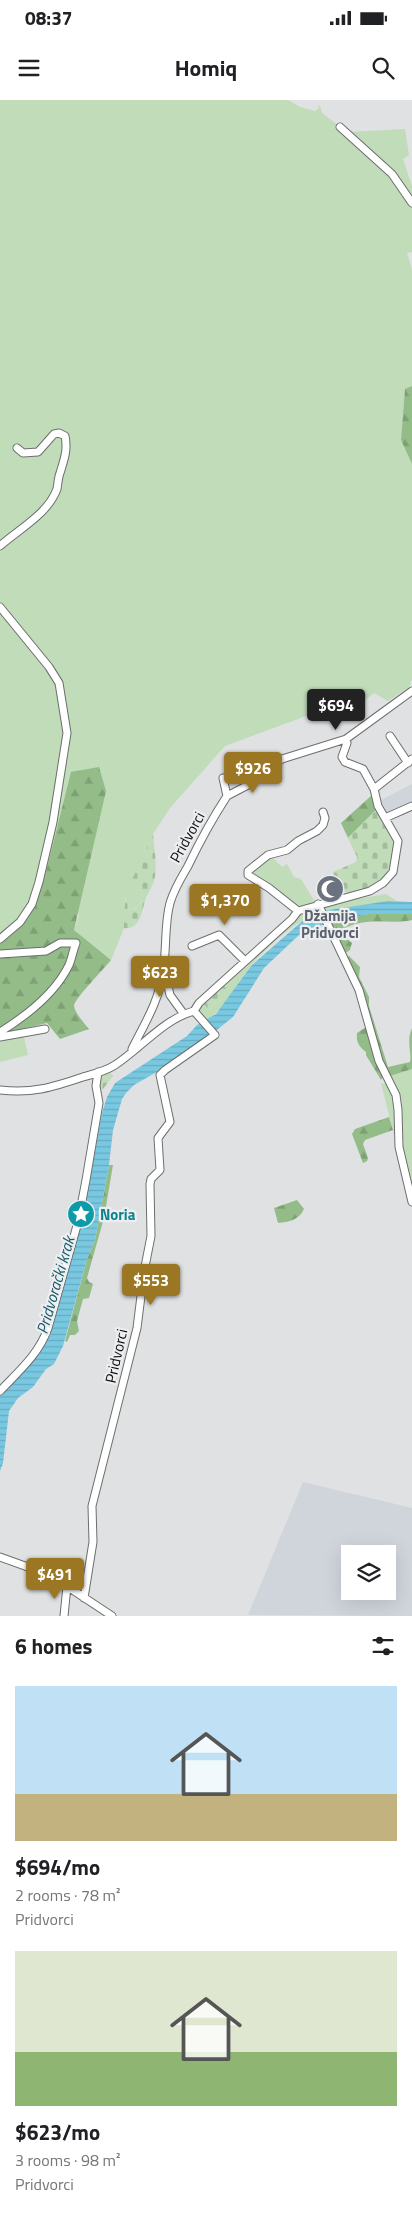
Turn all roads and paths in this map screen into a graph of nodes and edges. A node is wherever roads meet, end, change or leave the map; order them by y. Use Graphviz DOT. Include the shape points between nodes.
graph roads {
  1 [pos="340,126"];
  2 [pos="412,203"];
  3 [pos="17,448"];
  4 [pos="0,546"];
  5 [pos="0,607"];
  6 [pos="412,691"];
  7 [pos="390,736"];
  8 [pos="346,739"];
  9 [pos="410,761"];
  10 [pos="224,778"];
  11 [pos="374,789"];
  12 [pos="227,796"];
  13 [pos="412,806"];
  14 [pos="322,812"];
  15 [pos="385,818"];
  16 [pos="319,908"];
  17 [pos="298,911"];
  18 [pos="0,939"];
  19 [pos="192,946"];
  20 [pos="0,954"];
  21 [pos="245,961"];
  22 [pos="164,969"];
  23 [pos="194,1010"];
  24 [pos="183,1013"];
  25 [pos="44,1029"];
  26 [pos="0,1032"];
  27 [pos="0,1037"];
  28 [pos="131,1052"];
  29 [pos="98,1072"];
  30 [pos="0,1090"];
  31 [pos="412,1202"];
  32 [pos="0,1391"];
  33 [pos="0,1557"];
  34 [pos="67,1586"];
  35 [pos="84,1598"];
  36 [pos="64,1616"];
  37 [pos="112,1616"];
  1 -- 2 [label="street" via="392,174"];
  3 -- 4 [label="street" via="23,453 38,452 54,434 59,433 65,436 67,443 56,490 47,504 38,516"];
  5 -- 18 [label="street" via="59,683 67,733 40,882 32,904 20,922"];
  6 -- 8 [label="street"];
  7 -- 9 [label="street"];
  8 -- 11 [label="street" via="342,757 345,762 363,769"];
  8 -- 12 [label="street" via="282,758 250,784"];
  9 -- 11 [label="street"];
  10 -- 12 [label="street"];
  11 -- 15 [label="street"];
  12 -- 22 [label="street, Pridvorci" via="200,838 170,902"];
  13 -- 15 [label="street"];
  14 -- 17 [label="street" via="325,818 318,831 287,850 268,855 248,871 248,875"];
  15 -- 16 [label="street" via="398,841 390,877 370,891"];
  16 -- 17 [label="street"];
  16 -- 31 [label="street" via="359,990 380,1061 396,1096 399,1146"];
  17 -- 21 [label="street"];
  19 -- 21 [label="street" via="219,935"];
  20 -- 26 [label="street" via="46,951 60,943 76,943 69,965 51,992"];
  21 -- 23 [label="street"];
  22 -- 24 [label="street" via="170,995"];
  22 -- 28 [label="street, Pridvorci" via="155,1004"];
  23 -- 24 [label="street, Pridvorci"];
  23 -- 35 [label="street, Pridvorci" via="215,1035 160,1075 170,1122 158,1138 160,1170 150,1184 150,1236 137,1328 92,1506 92,1542"];
  24 -- 28 [label="street, Pridvorci"];
  25 -- 27 [label="street"];
  28 -- 29 [label="street, Pridvorci" via="114,1066"];
  29 -- 30 [label="street, Pridvorci" via="40,1091"];
  29 -- 32 [label="street" via="99,1103 78,1222 48,1328 36,1352"];
  33 -- 34 [label="street" via="50,1575"];
  34 -- 35 [label="street"];
  34 -- 36 [label="street"];
  35 -- 37 [label="street"];
}
